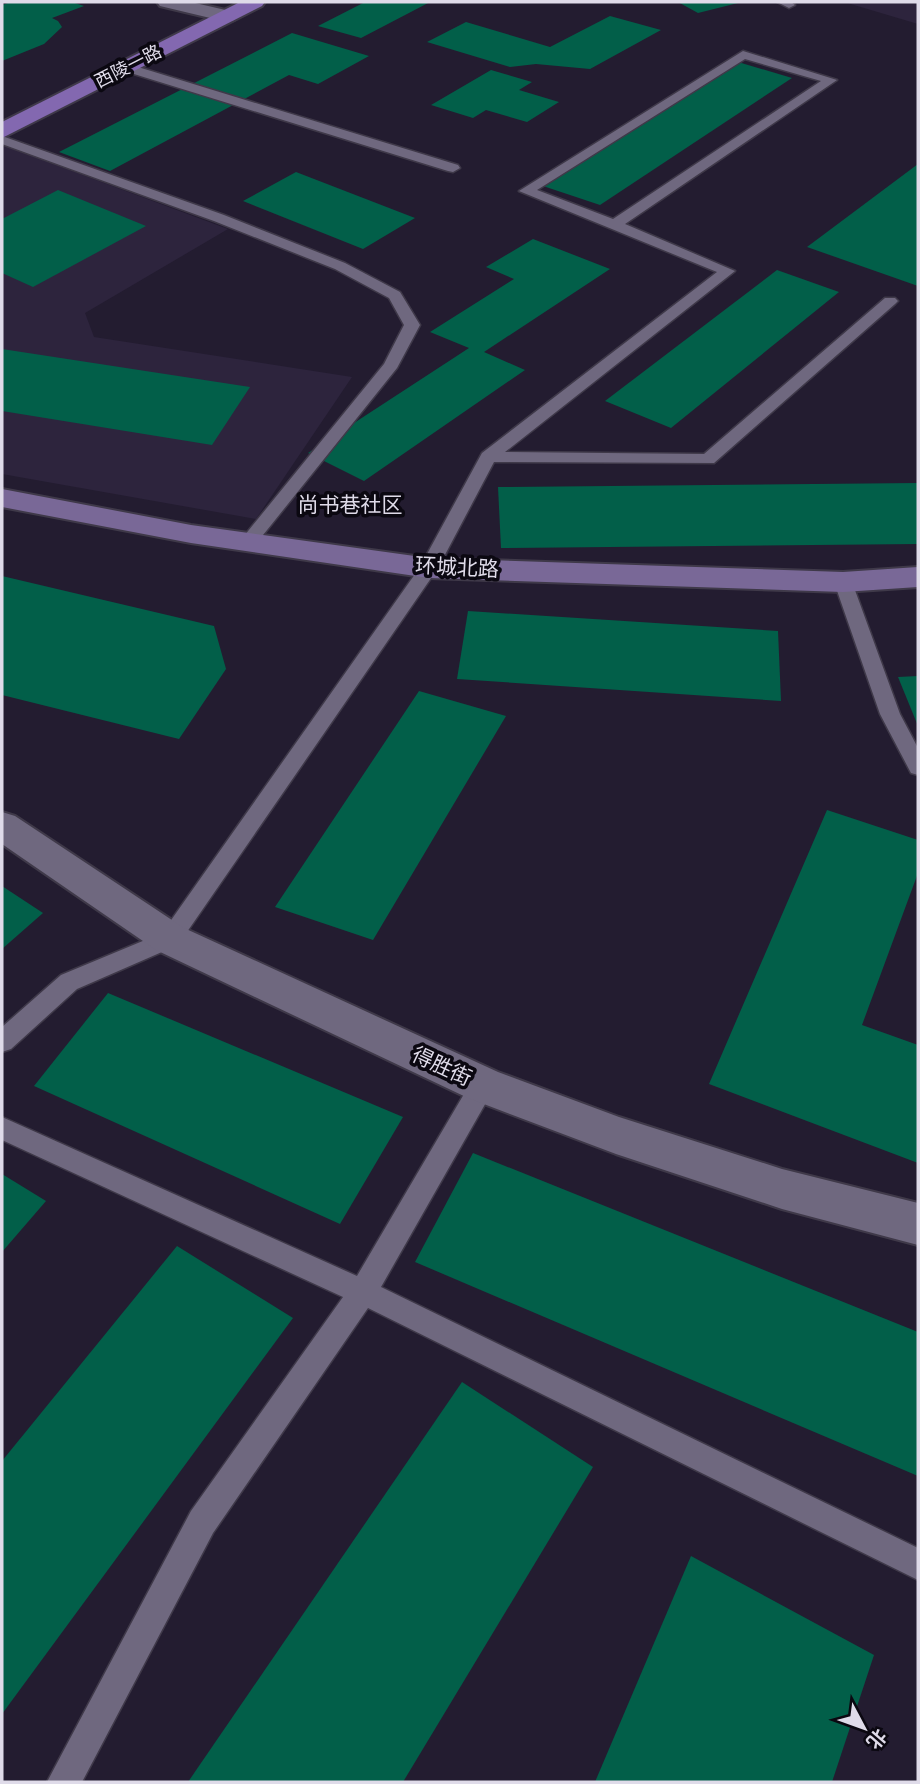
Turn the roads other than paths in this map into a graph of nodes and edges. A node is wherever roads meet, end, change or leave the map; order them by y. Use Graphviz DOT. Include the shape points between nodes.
graph roads {
  1 [pos="167,2"];
  2 [pos="255,2"];
  3 [pos="219,10"];
  4 [pos="125,67"];
  5 [pos="2,113"];
  6 [pos="2,131"];
  7 [pos="2,140"];
  8 [pos="453,168"];
  9 [pos="614,225"];
  10 [pos="890,301"];
  11 [pos="488,457"];
  12 [pos="2,498"];
  13 [pos="249,541"];
  14 [pos="429,568"];
  15 [pos="918,577"];
  16 [pos="843,582"];
  17 [pos="918,768"];
  18 [pos="2,826"];
  19 [pos="170,939"];
  20 [pos="2,1042"];
  21 [pos="482,1085"];
  22 [pos="2,1128"];
  23 [pos="918,1224"];
  24 [pos="363,1292"];
  25 [pos="918,1564"];
  26 [pos="64,1782"];
  1 -- 3 [label="street"];
  2 -- 3 [label="main road, 西陵一路"];
  3 -- 4 [label="main road, 西陵一路"];
  3 -- 5 [label="main road, 西陵一路"];
  4 -- 6 [label="main road, 西陵一路"];
  4 -- 8 [label="lane"];
  7 -- 13 [label="lane" via="219,218 340,266 396,295 412,325 391,365"];
  9 -- 9 [label="lane" via="774,118 831,80 743,55 526,191"];
  9 -- 11 [label="lane" via="728,271"];
  10 -- 11 [label="lane" via="708,459"];
  11 -- 14 [label="lane"];
  12 -- 13 [label="main road, 环城北路"];
  13 -- 14 [label="main road, 环城北路"];
  14 -- 16 [label="main road, 环城北路"];
  14 -- 19 [label="lane"];
  15 -- 16 [label="main road, 环城北路"];
  16 -- 17 [label="lane" via="890,714"];
  18 -- 19 [label="street, 得胜街"];
  19 -- 20 [label="lane" via="69,982"];
  19 -- 21 [label="street, 得胜街"];
  21 -- 23 [label="street, 得胜街" via="782,1189"];
  21 -- 24 [label="lane"];
  22 -- 24 [label="lane"];
  24 -- 25 [label="lane"];
  24 -- 26 [label="lane" via="202,1522"];
}
